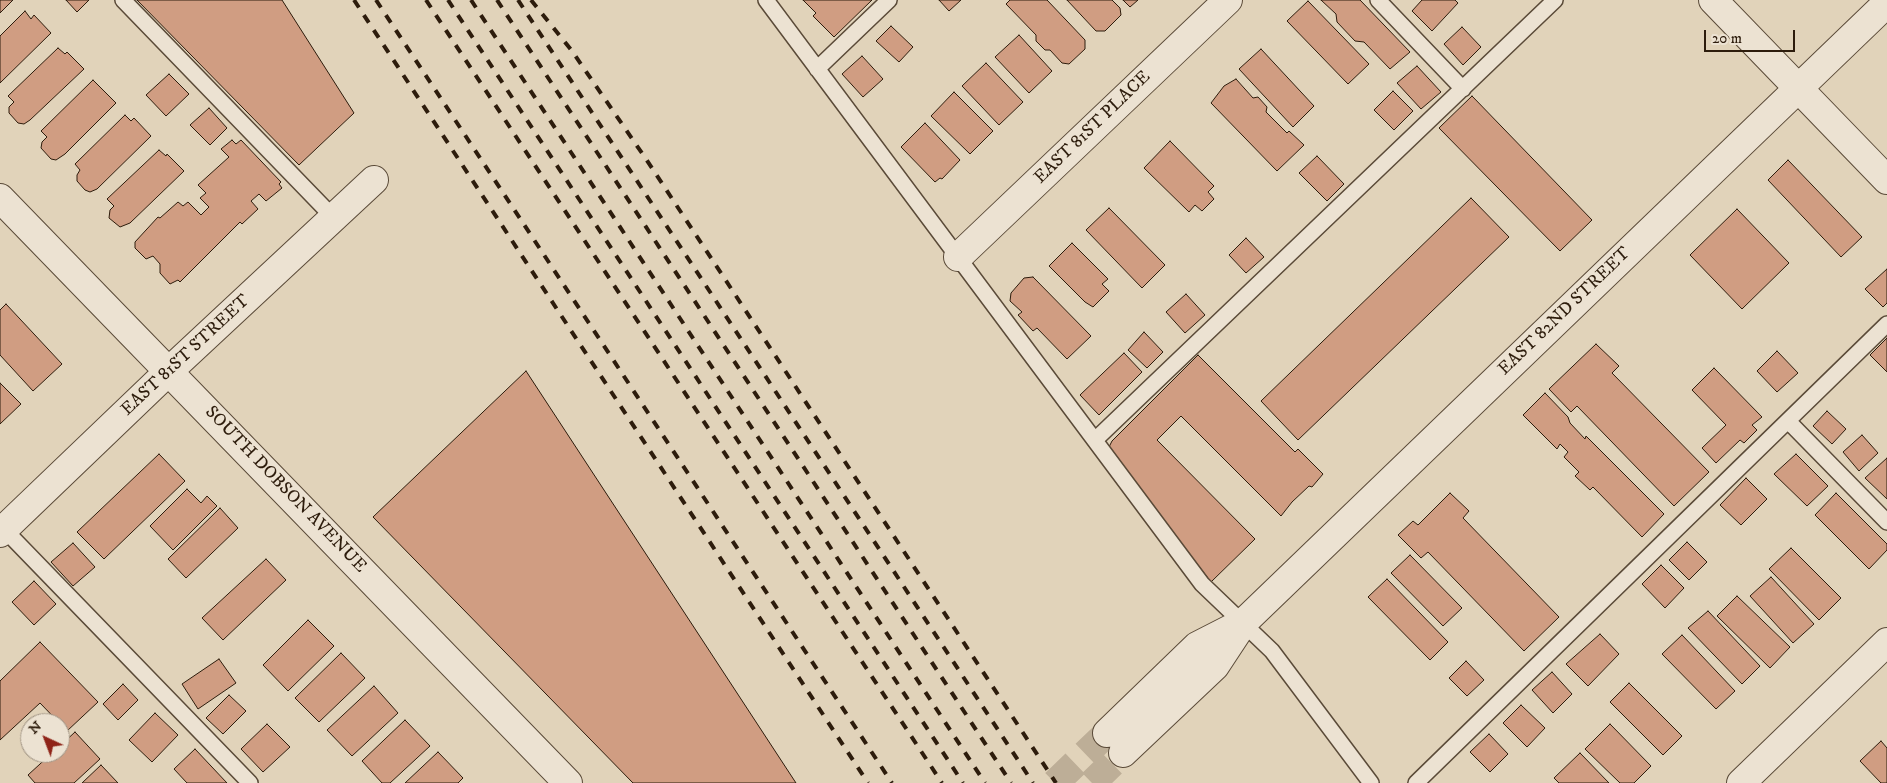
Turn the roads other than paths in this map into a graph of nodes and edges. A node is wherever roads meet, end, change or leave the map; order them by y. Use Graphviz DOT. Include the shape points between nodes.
graph roads {
  1 [pos="123,0"];
  2 [pos="766,0"];
  3 [pos="889,0"];
  4 [pos="1228,0"];
  5 [pos="1378,0"];
  6 [pos="1555,0"];
  7 [pos="1713,0"];
  8 [pos="1887,2"];
  9 [pos="817,68"];
  10 [pos="1798,88"];
  11 [pos="1463,89"];
  12 [pos="374,180"];
  13 [pos="1887,180"];
  14 [pos="0,198"];
  15 [pos="334,218"];
  16 [pos="958,257"];
  17 [pos="1887,324"];
  18 [pos="169,371"];
  19 [pos="1788,421"];
  20 [pos="1095,440"];
  21 [pos="1887,522"];
  22 [pos="1,529"];
  23 [pos="1244,622"];
  24 [pos="1887,642"];
  25 [pos="1115,743"];
  26 [pos="250,783"];
  27 [pos="568,783"];
  28 [pos="1370,783"];
  29 [pos="1416,783"];
  30 [pos="1741,783"];
  1 -- 15 [label="lane"];
  2 -- 9 [label="lane"];
  3 -- 9 [label="lane"];
  4 -- 16 [label="street, EAST 81ST PLACE"];
  5 -- 11 [label="lane"];
  6 -- 11 [label="lane"];
  7 -- 10 [label="street"];
  8 -- 10 [label="street, EAST 82ND STREET"];
  9 -- 16 [label="lane"];
  10 -- 13 [label="street"];
  10 -- 23 [label="street, EAST 82ND STREET"];
  11 -- 20 [label="lane"];
  12 -- 15 [label="street, EAST 81ST STREET"];
  14 -- 18 [label="street, SOUTH DOBSON AVENUE"];
  15 -- 18 [label="street, EAST 81ST STREET"];
  16 -- 20 [label="lane"];
  17 -- 19 [label="lane"];
  18 -- 22 [label="street, EAST 81ST STREET"];
  18 -- 27 [label="street, SOUTH DOBSON AVENUE"];
  19 -- 21 [label="lane"];
  19 -- 29 [label="lane"];
  20 -- 23 [label="lane" via="1202,584"];
  22 -- 26 [label="lane"];
  23 -- 25 [label="street, EAST 82ND STREET" via="1197,646"];
  23 -- 28 [label="lane" via="1272,652"];
  24 -- 30 [label="street"];
}
